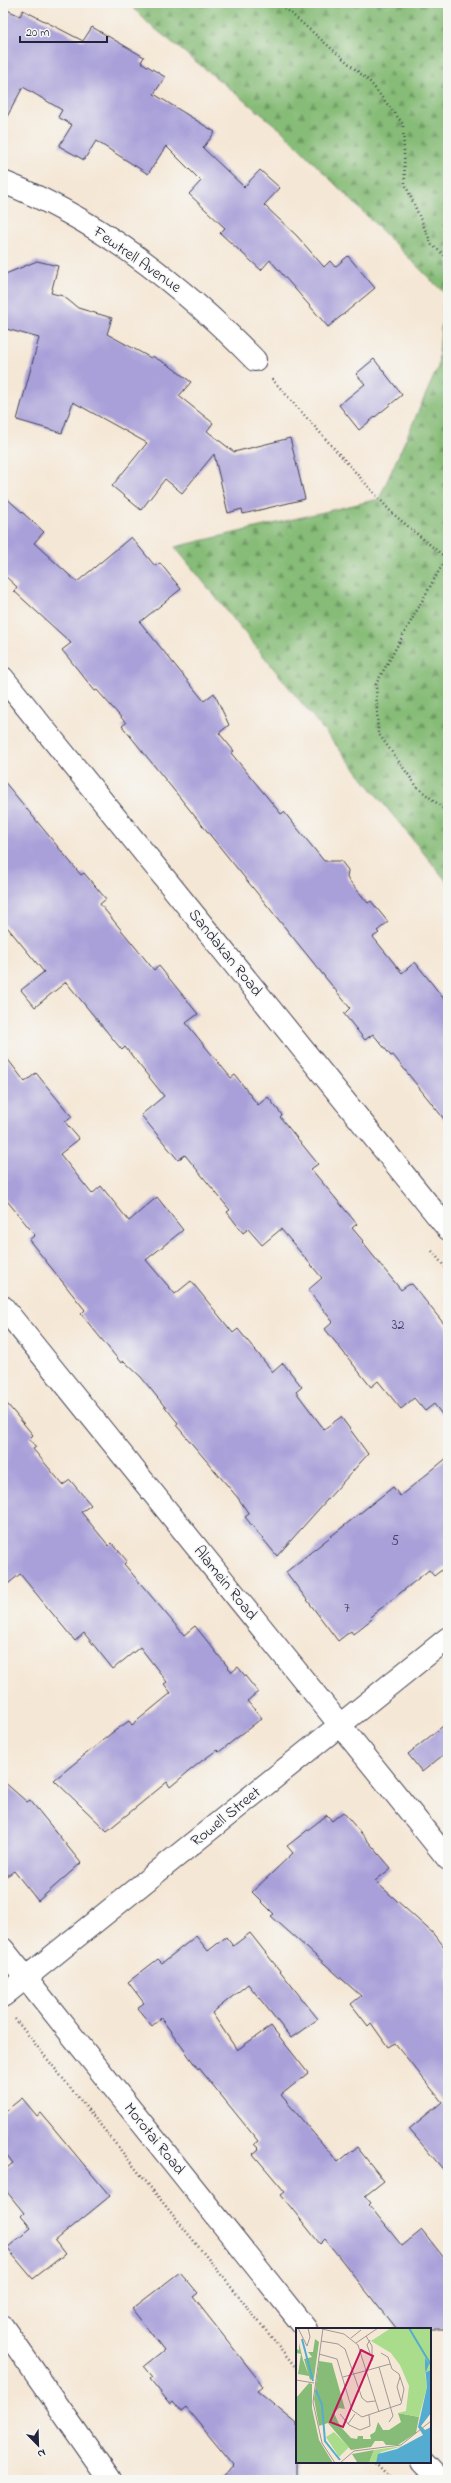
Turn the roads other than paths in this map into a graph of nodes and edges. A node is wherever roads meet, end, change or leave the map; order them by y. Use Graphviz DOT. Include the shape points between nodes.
graph roads {
  1 [pos="3,182"];
  2 [pos="255,360"];
  3 [pos="3,678"];
  4 [pos="448,1229"];
  5 [pos="3,1307"];
  6 [pos="448,1638"];
  7 [pos="340,1725"];
  8 [pos="448,1859"];
  9 [pos="3,1949"];
  10 [pos="26,1978"];
  11 [pos="3,1996"];
  12 [pos="3,2327"];
  13 [pos="305,2328"];
  14 [pos="423,2463"];
  15 [pos="110,2480"];
  16 [pos="439,2480"];
  1 -- 2 [label="street, Fewtrell Avenue" via="67,213 151,267 216,320"];
  3 -- 4 [label="street, Sandakan Road"];
  5 -- 7 [label="street, Alamein Road"];
  6 -- 7 [label="street, Rowell Street"];
  7 -- 8 [label="street, Alamein Road"];
  7 -- 10 [label="street, Rowell Street"];
  9 -- 10 [label="street, Morotai Road"];
  10 -- 11 [label="street, Rowell Street"];
  10 -- 13 [label="street, Morotai Road"];
  12 -- 15 [label="street"];
  14 -- 16 [label="street"];
}
